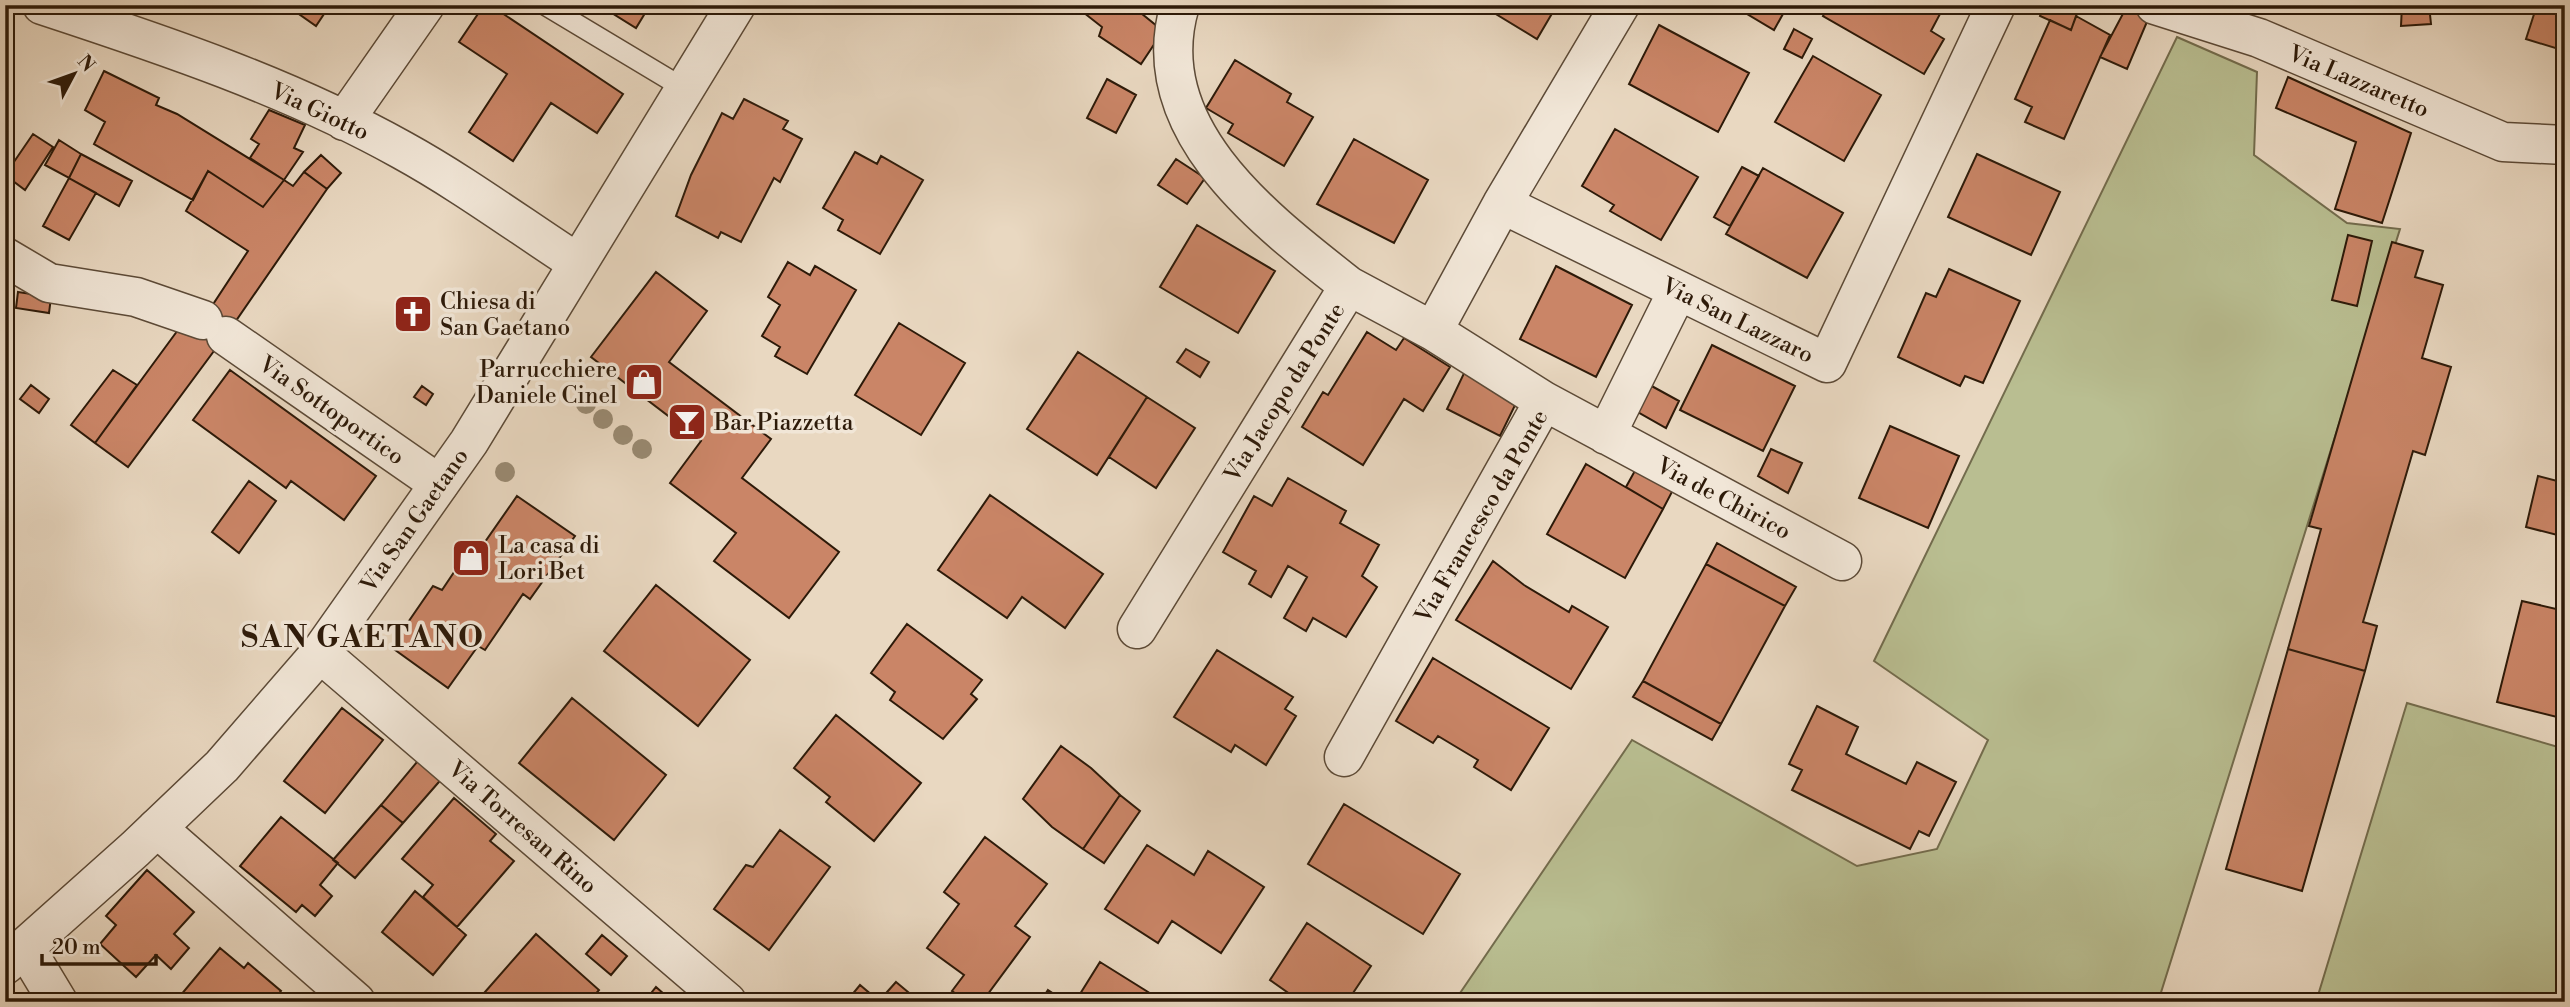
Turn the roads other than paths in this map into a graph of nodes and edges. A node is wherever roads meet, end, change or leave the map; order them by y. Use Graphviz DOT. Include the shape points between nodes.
graph roads {
  1 [pos="42,5"];
  2 [pos="425,5"];
  3 [pos="545,5"];
  4 [pos="736,5"];
  5 [pos="1180,5"];
  6 [pos="1620,5"];
  7 [pos="1996,5"];
  8 [pos="2155,5"];
  9 [pos="685,89"];
  10 [pos="344,121"];
  11 [pos="2565,145"];
  12 [pos="1502,204"];
  13 [pos="5,257"];
  14 [pos="576,262"];
  15 [pos="1349,286"];
  16 [pos="1678,290"];
  17 [pos="1433,331"];
  18 [pos="1544,401"];
  19 [pos="1606,435"];
  20 [pos="439,484"];
  21 [pos="1842,561"];
  22 [pos="1138,629"];
  23 [pos="320,653"];
  24 [pos="1344,757"];
  25 [pos="157,828"];
  26 [pos="16,957"];
  27 [pos="58,1002"];
  28 [pos="356,1002"];
  29 [pos="727,1002"];
  1 -- 10 [label="street, Via Giotto" via="272,88"];
  2 -- 10 [label="street"];
  3 -- 9 [label="lane"];
  4 -- 9 [label="street, Via San Gaetano"];
  5 -- 15 [label="street" via="1171,45 1192,128 1225,178 1294,243"];
  6 -- 12 [label="street"];
  7 -- 16 [label="street, Via San Lazzaro" via="1827,363"];
  8 -- 11 [label="street, Via Lazzaretto" via="2259,38 2503,142"];
  9 -- 14 [label="street, Via San Gaetano"];
  10 -- 14 [label="street, Via Giotto" via="403,150"];
  12 -- 16 [label="street, Via San Lazzaro"];
  12 -- 17 [label="street"];
  13 -- 20 [label="street, Via Sottoportico" via="49,284 135,297 214,328"];
  14 -- 20 [label="street, Via San Gaetano"];
  15 -- 17 [label="street, Via Jacopo da Ponte"];
  15 -- 22 [label="street, Via Jacopo da Ponte"];
  16 -- 19 [label="street"];
  17 -- 18 [label="street, Via Jacopo da Ponte"];
  18 -- 19 [label="street, Via Francesco da Ponte"];
  18 -- 24 [label="street, Via Francesco da Ponte"];
  19 -- 21 [label="street, Via de Chirico"];
  20 -- 23 [label="street, Via San Gaetano"];
  23 -- 25 [label="street, Via San Gaetano" via="222,766"];
  23 -- 29 [label="street, Via Torresan Rino"];
  25 -- 26 [label="street, Via San Gaetano"];
  25 -- 28 [label="street"];
  26 -- 27 [label="street"];
}
